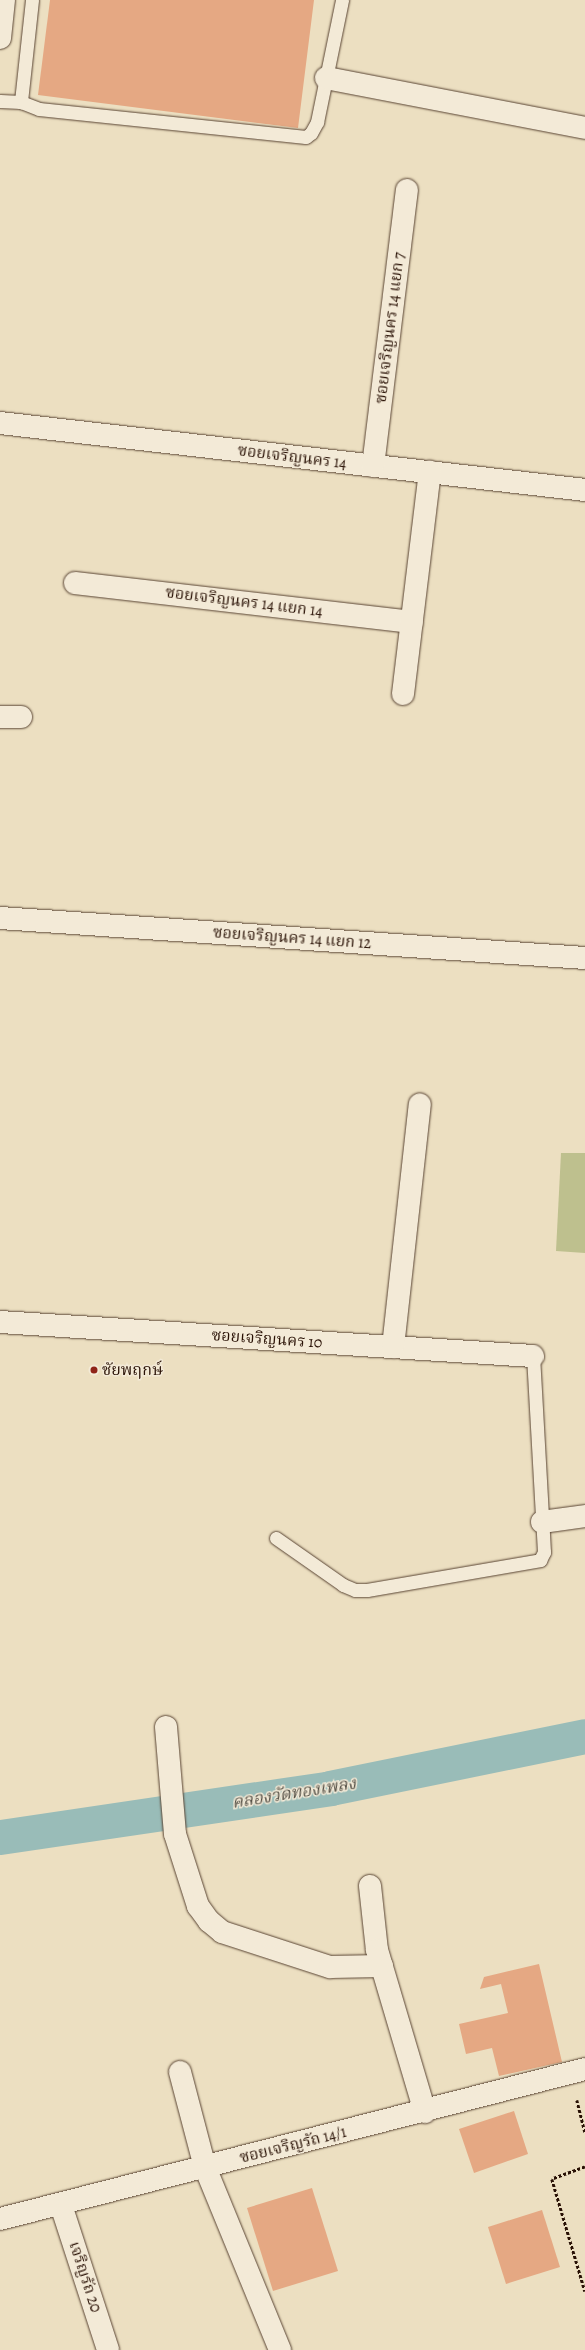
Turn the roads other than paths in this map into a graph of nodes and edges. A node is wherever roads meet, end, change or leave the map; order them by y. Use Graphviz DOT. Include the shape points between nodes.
graph roads {
  1 [pos="4,0"];
  2 [pos="32,0"];
  3 [pos="342,0"];
  4 [pos="0,38"];
  5 [pos="326,78"];
  6 [pos="0,101"];
  7 [pos="20,102"];
  8 [pos="585,128"];
  9 [pos="407,190"];
  10 [pos="0,423"];
  11 [pos="373,466"];
  12 [pos="430,472"];
  13 [pos="585,490"];
  14 [pos="75,583"];
  15 [pos="412,622"];
  16 [pos="403,694"];
  17 [pos="0,918"];
  18 [pos="585,958"];
  19 [pos="420,1104"];
  20 [pos="0,1322"];
  21 [pos="393,1347"];
  22 [pos="533,1356"];
  23 [pos="585,1516"];
  24 [pos="542,1522"];
  25 [pos="276,1538"];
  26 [pos="166,1727"];
  27 [pos="370,1886"];
  28 [pos="382,1966"];
  29 [pos="585,2069"];
  30 [pos="180,2072"];
  31 [pos="425,2112"];
  32 [pos="205,2167"];
  33 [pos="61,2205"];
  34 [pos="0,2219"];
  35 [pos="108,2350"];
  36 [pos="280,2350"];
  1 -- 4 [label="street"];
  2 -- 7 [label="lane"];
  3 -- 5 [label="lane"];
  5 -- 7 [label="lane" via="317,122 306,137 39,109"];
  5 -- 8 [label="street"];
  6 -- 7 [label="lane"];
  9 -- 11 [label="street, ซอยเจริญนคร 14 แยก 7"];
  10 -- 11 [label="street, ซอยเจริญนคร 14"];
  11 -- 12 [label="street, ซอยเจริญนคร 14"];
  12 -- 13 [label="street, ซอยเจริญนคร 14"];
  12 -- 15 [label="street"];
  14 -- 15 [label="street, ซอยเจริญนคร 14 แยก 14"];
  15 -- 16 [label="street"];
  17 -- 18 [label="street, ซอยเจริญนคร 14 แยก 12"];
  19 -- 21 [label="street"];
  20 -- 21 [label="street, ซอยเจริญนคร 10"];
  21 -- 22 [label="street, ซอยเจริญนคร 10"];
  22 -- 24 [label="lane"];
  23 -- 24 [label="street"];
  24 -- 25 [label="lane" via="544,1552 540,1560 367,1590 355,1590 343,1585"];
  26 -- 28 [label="street" via="175,1834 198,1906 208,1921 222,1932 330,1967"];
  27 -- 28 [label="street"];
  28 -- 31 [label="street"];
  29 -- 31 [label="street, ซอยเจริญรัถ 14/1"];
  30 -- 32 [label="street"];
  31 -- 32 [label="street, ซอยเจริญรัถ 14/1"];
  32 -- 33 [label="street, ซอยเจริญรัถ 14/1"];
  32 -- 36 [label="street"];
  33 -- 34 [label="street, ซอยเจริญรัถ 14/1"];
  33 -- 35 [label="street, เจริญรัถ 20"];
}
